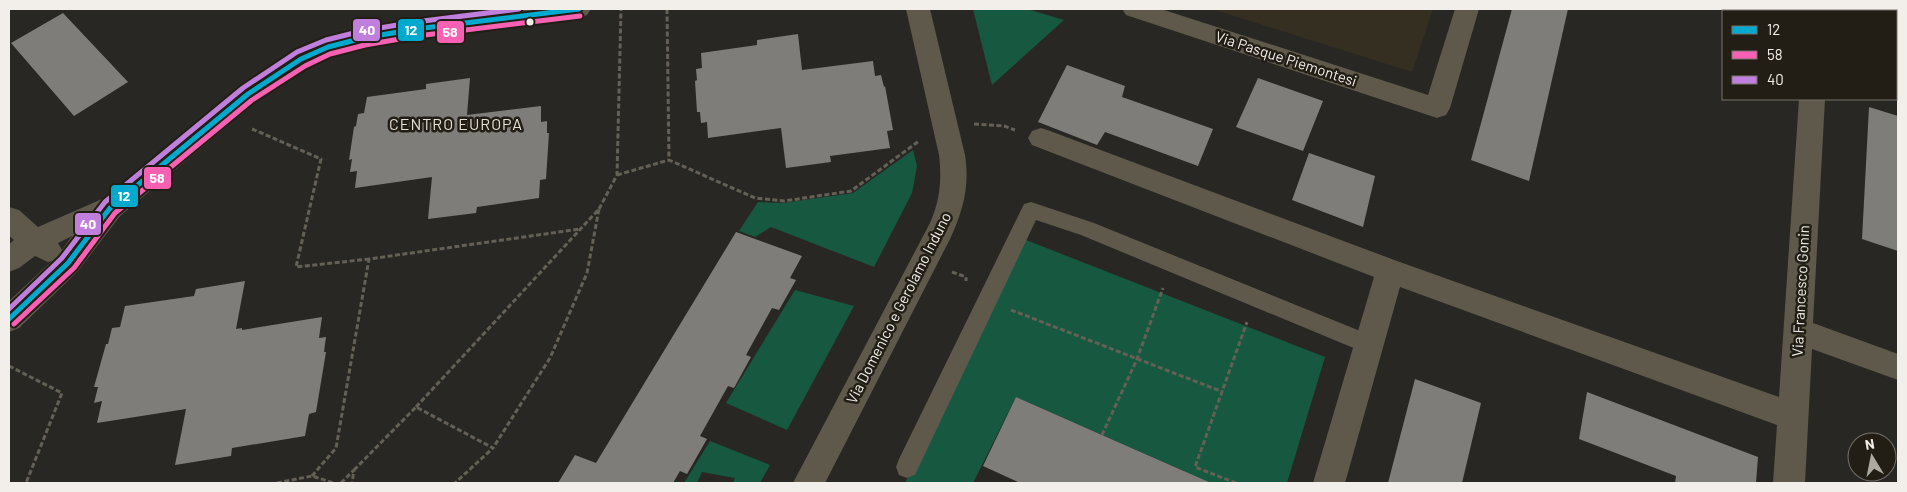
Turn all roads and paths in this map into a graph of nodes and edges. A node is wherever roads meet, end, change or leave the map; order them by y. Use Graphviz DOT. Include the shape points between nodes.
graph roads {
  1 [pos="579,9"];
  2 [pos="621,9"];
  3 [pos="667,9"];
  4 [pos="918,9"];
  5 [pos="1134,9"];
  6 [pos="1467,9"];
  7 [pos="417,19"];
  8 [pos="1812,100"];
  9 [pos="944,122"];
  10 [pos="252,128"];
  11 [pos="1041,138"];
  12 [pos="669,160"];
  13 [pos="617,175"];
  14 [pos="110,208"];
  15 [pos="599,209"];
  16 [pos="9,218"];
  17 [pos="581,229"];
  18 [pos="34,241"];
  19 [pos="370,259"];
  20 [pos="9,260"];
  21 [pos="68,263"];
  22 [pos="1171,264"];
  23 [pos="1390,271"];
  24 [pos="1256,298"];
  25 [pos="987,301"];
  26 [pos="9,319"];
  27 [pos="1798,331"];
  28 [pos="1368,344"];
  29 [pos="1137,359"];
  30 [pos="9,366"];
  31 [pos="1898,367"];
  32 [pos="1222,392"];
  33 [pos="416,407"];
  34 [pos="1793,416"];
  35 [pos="1102,435"];
  36 [pos="493,448"];
  37 [pos="907,467"];
  38 [pos="354,470"];
  39 [pos="312,476"];
  40 [pos="26,483"];
  41 [pos="277,483"];
  42 [pos="334,483"];
  43 [pos="341,483"];
  44 [pos="352,483"];
  45 [pos="455,483"];
  46 [pos="809,483"];
  47 [pos="1236,483"];
  48 [pos="1329,483"];
  49 [pos="1789,483"];
  1 -- 7 [label="street"];
  2 -- 13 [label="path"];
  3 -- 12 [label="path"];
  4 -- 9 [label="street, Via Domenico e Gerolamo Induno"];
  5 -- 6 [label="street, Via Pasque Piemontesi" via="1437,108"];
  7 -- 14 [label="street" via="328,47 274,75"];
  8 -- 27 [label="street, Via Francesco Gonin"];
  9 -- 11 [label="path" via="1004,126"];
  9 -- 12 [label="path" via="851,191 784,201 755,198"];
  9 -- 46 [label="street, Via Domenico e Gerolamo Induno" via="954,170 949,214"];
  10 -- 19 [label="path" via="321,159 296,267"];
  11 -- 23 [label="street"];
  12 -- 13 [label="path"];
  13 -- 15 [label="path"];
  14 -- 18 [label="street"];
  14 -- 21 [label="street"];
  15 -- 17 [label="path"];
  15 -- 36 [label="path" via="587,273 554,349"];
  16 -- 18 [label="street"];
  17 -- 19 [label="path"];
  17 -- 33 [label="path"];
  18 -- 20 [label="street"];
  18 -- 21 [label="street"];
  19 -- 39 [label="path" via="336,448"];
  21 -- 26 [label="street"];
  22 -- 24 [label="lane"];
  22 -- 25 [label="lane" via="1031,210"];
  22 -- 29 [label="path"];
  23 -- 28 [label="street"];
  23 -- 34 [label="street"];
  24 -- 28 [label="lane"];
  24 -- 32 [label="path"];
  25 -- 29 [label="path"];
  25 -- 37 [label="lane"];
  27 -- 31 [label="street"];
  27 -- 34 [label="street, Via Francesco Gonin"];
  28 -- 48 [label="street"];
  29 -- 32 [label="path"];
  29 -- 35 [label="path"];
  30 -- 40 [label="path" via="62,393"];
  32 -- 47 [label="path" via="1196,467"];
  33 -- 36 [label="path"];
  33 -- 38 [label="path"];
  34 -- 49 [label="street, Via Francesco Gonin"];
  36 -- 45 [label="path"];
  38 -- 43 [label="path"];
  38 -- 44 [label="path"];
  39 -- 41 [label="path"];
  39 -- 42 [label="path"];
}
